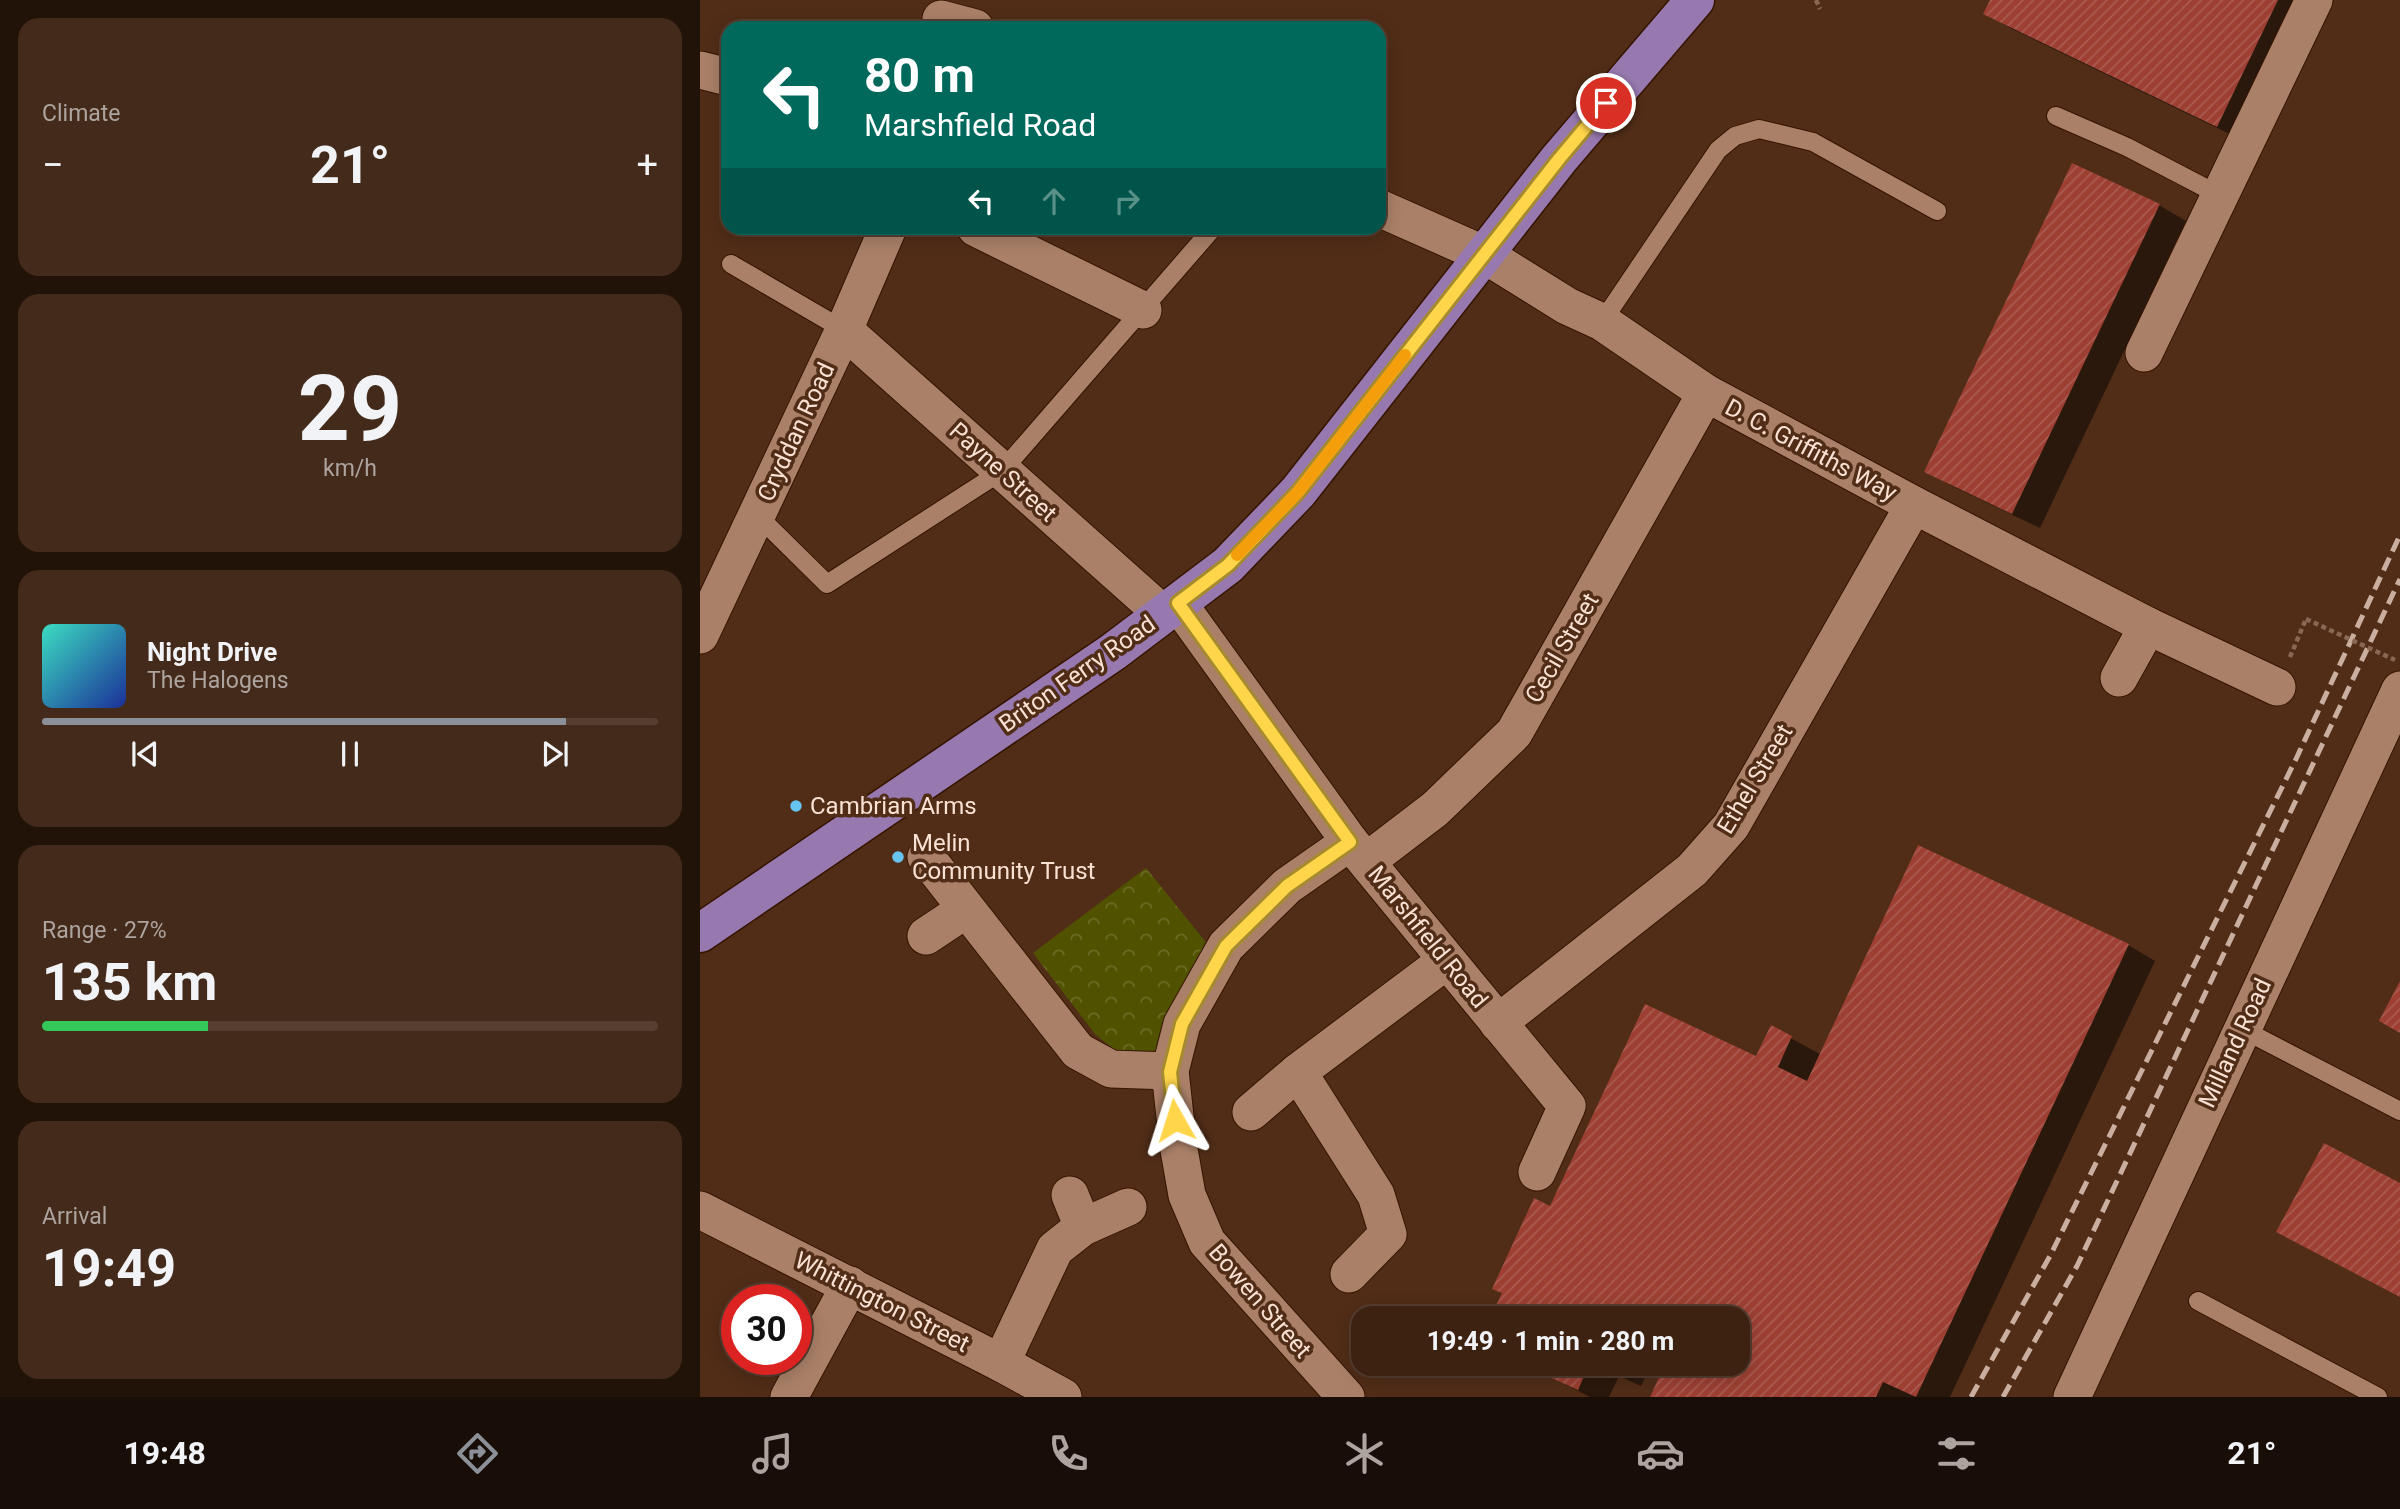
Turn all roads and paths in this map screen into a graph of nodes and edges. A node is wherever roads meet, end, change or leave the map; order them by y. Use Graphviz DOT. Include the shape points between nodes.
graph roads {
  1 [pos="1816,0"];
  2 [pos="2314,0"];
  3 [pos="1686,2"];
  4 [pos="1820,9"];
  5 [pos="700,70"];
  6 [pos="721,75"];
  7 [pos="2056,116"];
  8 [pos="2221,196"];
  9 [pos="1386,211"];
  10 [pos="1937,211"];
  11 [pos="885,235"];
  12 [pos="990,235"];
  13 [pos="1207,235"];
  14 [pos="1485,255"];
  15 [pos="731,264"];
  16 [pos="1143,310"];
  17 [pos="1602,322"];
  18 [pos="844,330"];
  19 [pos="2144,353"];
  20 [pos="1706,393"];
  21 [pos="1002,471"];
  22 [pos="1914,505"];
  23 [pos="758,516"];
  24 [pos="1170,608"];
  25 [pos="2148,626"];
  26 [pos="700,635"];
  27 [pos="2397,675"];
  28 [pos="2119,678"];
  29 [pos="2277,687"];
  30 [pos="1359,852"];
  31 [pos="926,857"];
  32 [pos="965,910"];
  33 [pos="700,933"];
  34 [pos="926,936"];
  35 [pos="1446,961"];
  36 [pos="1498,1023"];
  37 [pos="2242,1029"];
  38 [pos="1170,1072"];
  39 [pos="1298,1072"];
  40 [pos="2400,1111"];
  41 [pos="1251,1112"];
  42 [pos="1537,1172"];
  43 [pos="1128,1208"];
  44 [pos="700,1210"];
  45 [pos="1349,1273"];
  46 [pos="850,1285"];
  47 [pos="2199,1301"];
  48 [pos="1001,1363"];
  49 [pos="789,1397"];
  50 [pos="1063,1397"];
  51 [pos="1346,1397"];
  52 [pos="2072,1397"];
  53 [pos="2378,1397"];
  1 -- 4 [label="path"];
  2 -- 8 [label="street"];
  3 -- 14 [label="main road, Briton Ferry Road"];
  5 -- 6 [label="street"];
  7 -- 8 [label="lane"];
  8 -- 19 [label="street"];
  9 -- 14 [label="street, D. C. Griffiths Way"];
  10 -- 17 [label="lane" via="1813,142 1759,129 1735,136 1718,150"];
  11 -- 18 [label="street, Cryddan Road"];
  12 -- 16 [label="street"];
  13 -- 16 [label="lane"];
  14 -- 17 [label="street, D. C. Griffiths Way" via="1567,306"];
  14 -- 24 [label="main road, Briton Ferry Road" via="1298,492 1228,565"];
  15 -- 18 [label="lane"];
  16 -- 21 [label="lane"];
  17 -- 20 [label="street, D. C. Griffiths Way"];
  18 -- 21 [label="street, Payne Street"];
  18 -- 23 [label="street, Cryddan Road"];
  20 -- 22 [label="street, D. C. Griffiths Way"];
  20 -- 30 [label="street, Cecil Street" via="1514,733 1435,809"];
  21 -- 23 [label="lane" via="827,584"];
  21 -- 24 [label="street, Payne Street"];
  22 -- 25 [label="street, D. C. Griffiths Way"];
  22 -- 36 [label="street, Ethel Street" via="1731,826 1692,870"];
  23 -- 26 [label="street, Cryddan Road"];
  24 -- 30 [label="street, Marshfield Road"];
  24 -- 33 [label="main road, Briton Ferry Road" via="1113,653"];
  25 -- 28 [label="street"];
  25 -- 29 [label="street, D. C. Griffiths Way"];
  27 -- 29 [label="path, bridge" via="2306,619"];
  27 -- 37 [label="street, Milland Road"];
  30 -- 35 [label="street, Marshfield Road"];
  30 -- 38 [label="street, Bowen Street" via="1287,886 1226,946 1182,1024"];
  31 -- 32 [label="street"];
  32 -- 34 [label="street"];
  32 -- 38 [label="street" via="1077,1051 1111,1069"];
  35 -- 36 [label="street, Marshfield Road"];
  35 -- 39 [label="street"];
  36 -- 42 [label="street, Marshfield Road" via="1567,1106"];
  37 -- 40 [label="lane"];
  37 -- 52 [label="street, Milland Road"];
  38 -- 51 [label="street, Bowen Street" via="1187,1195 1207,1242"];
  39 -- 41 [label="street"];
  39 -- 45 [label="street" via="1376,1195 1388,1234"];
  43 -- 48 [label="street" via="1076,1211"];
  44 -- 46 [label="street, Whittington Street"];
  46 -- 48 [label="street, Whittington Street"];
  46 -- 49 [label="street"];
  47 -- 53 [label="lane"];
  48 -- 50 [label="street, Whittington Street"];
}
